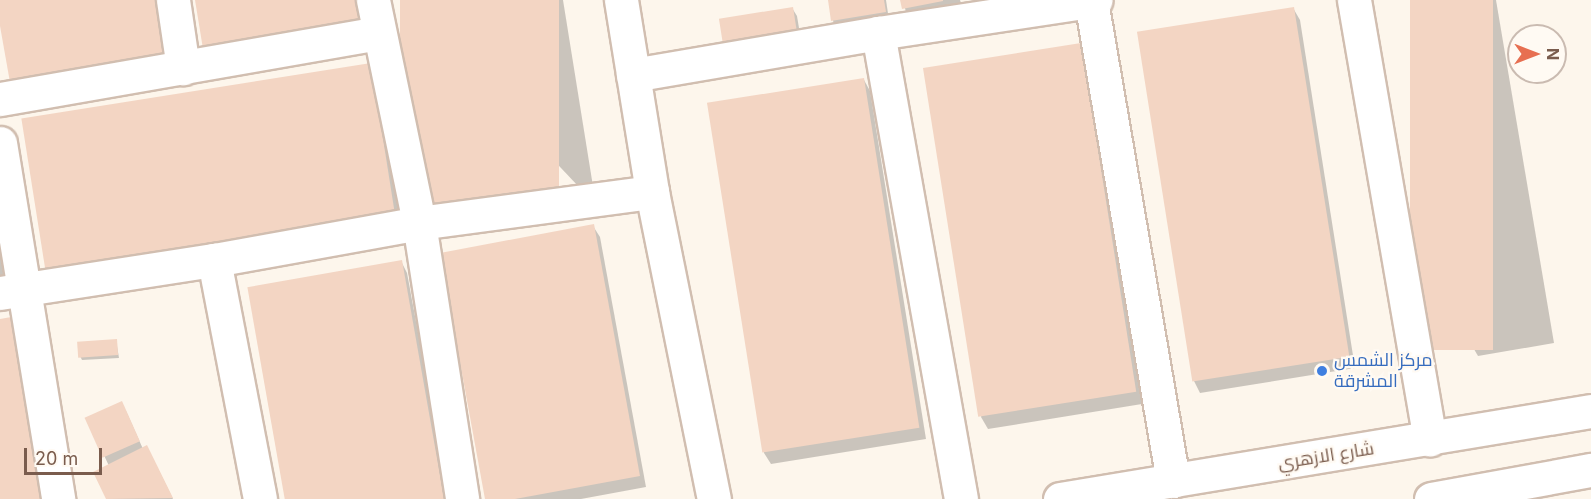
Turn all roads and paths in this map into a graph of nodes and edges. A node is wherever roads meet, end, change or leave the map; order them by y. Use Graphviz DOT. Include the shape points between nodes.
graph roads {
  1 [pos="173,0"];
  2 [pos="373,0"];
  3 [pos="621,0"];
  4 [pos="1093,0"];
  5 [pos="1354,0"];
  6 [pos="378,33"];
  7 [pos="878,33"];
  8 [pos="183,68"];
  9 [pos="633,75"];
  10 [pos="0,99"];
  11 [pos="0,143"];
  12 [pos="652,192"];
  13 [pos="419,223"];
  14 [pos="214,260"];
  15 [pos="12,291"];
  16 [pos="1591,411"];
  17 [pos="1430,439"];
  18 [pos="1591,470"];
  19 [pos="1173,481"];
  20 [pos="1468,496"];
  21 [pos="58,499"];
  22 [pos="260,499"];
  23 [pos="462,499"];
  24 [pos="714,499"];
  25 [pos="960,499"];
  26 [pos="1060,499"];
  27 [pos="1431,499"];
  1 -- 8 [label="street"];
  2 -- 6 [label="street"];
  3 -- 9 [label="street"];
  4 -- 7 [label="street"];
  4 -- 19 [label="street"];
  5 -- 17 [label="street"];
  6 -- 8 [label="street"];
  6 -- 13 [label="street"];
  7 -- 9 [label="street"];
  7 -- 25 [label="street"];
  8 -- 10 [label="street"];
  9 -- 12 [label="street"];
  11 -- 15 [label="street"];
  12 -- 13 [label="street"];
  12 -- 24 [label="street"];
  13 -- 14 [label="street"];
  13 -- 23 [label="street"];
  14 -- 15 [label="street"];
  14 -- 22 [label="street"];
  15 -- 21 [label="street"];
  16 -- 17 [label="street, شارع الازهري"];
  17 -- 19 [label="street, شارع الازهري"];
  18 -- 20 [label="street"];
  19 -- 26 [label="street, شارع الازهري"];
  20 -- 27 [label="street"];
}
